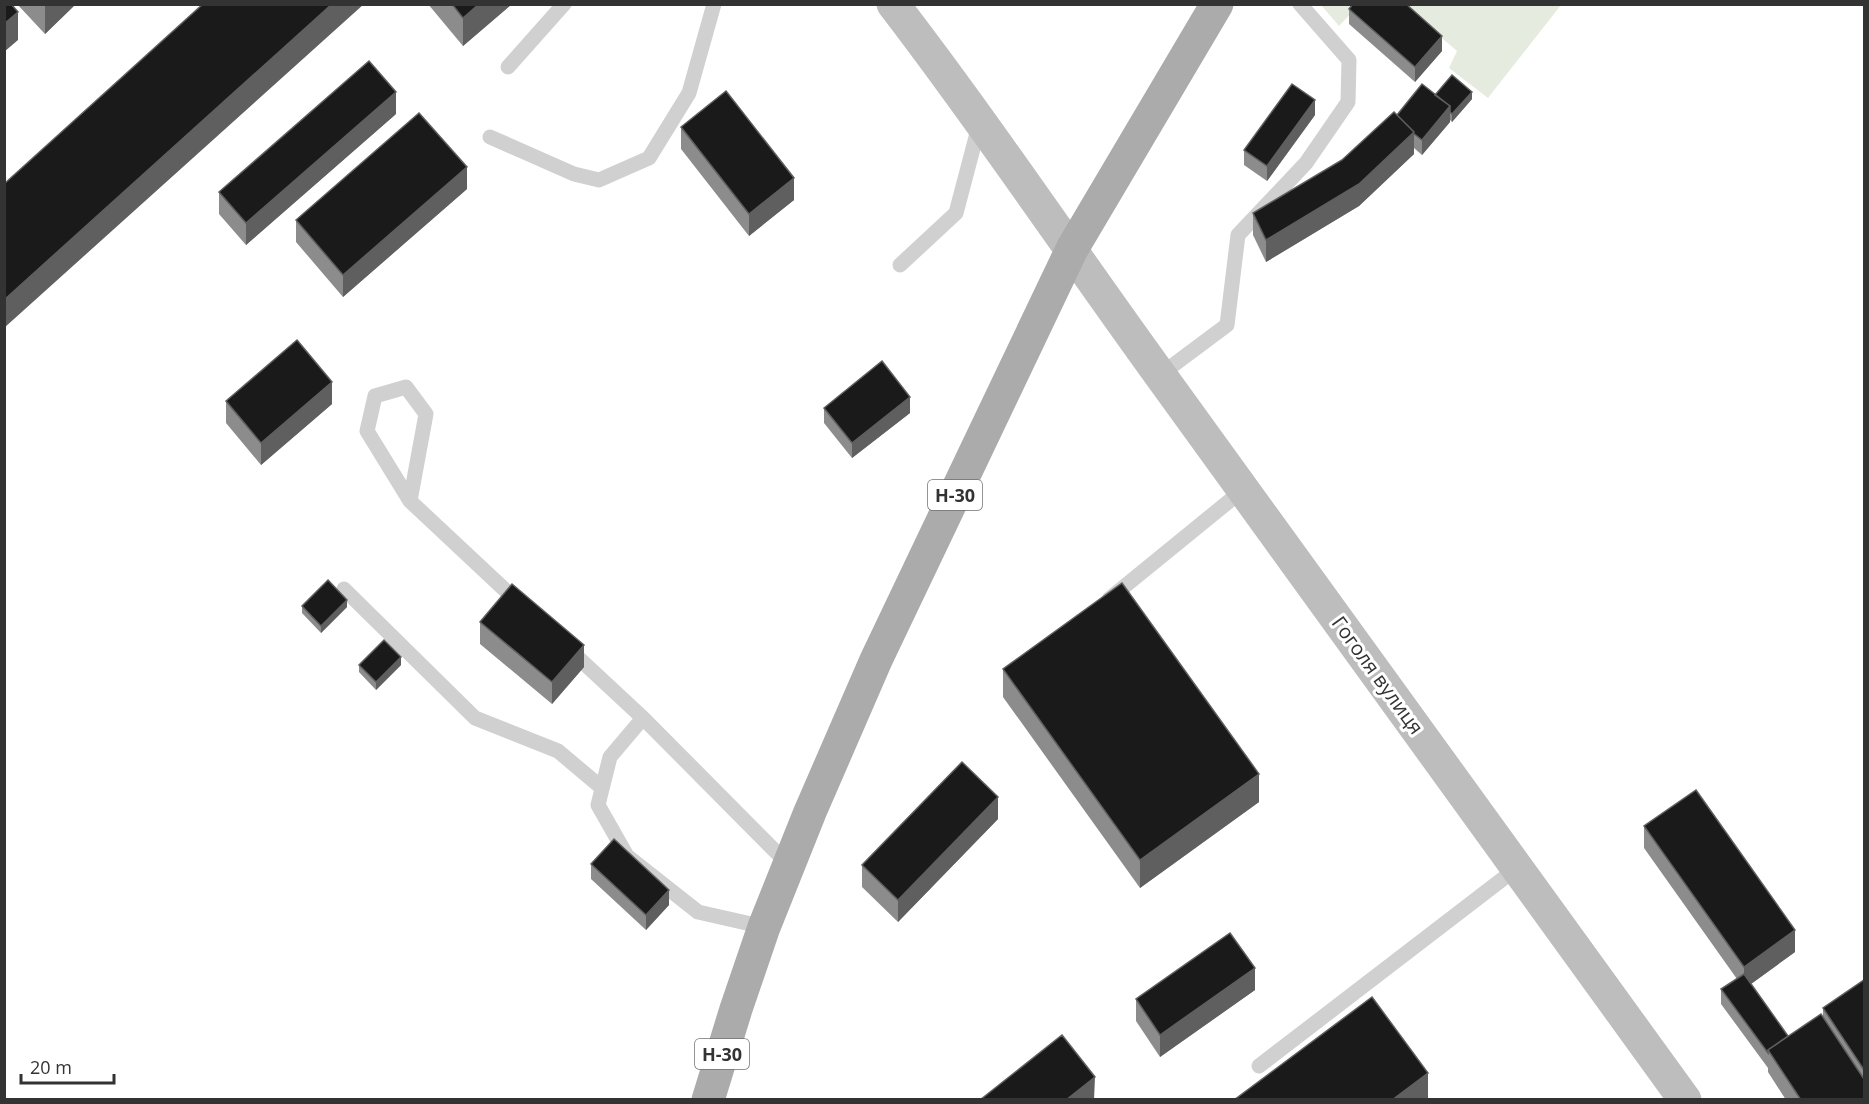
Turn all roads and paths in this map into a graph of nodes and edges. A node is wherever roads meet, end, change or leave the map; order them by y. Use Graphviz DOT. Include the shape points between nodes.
graph roads {
  1 [pos="564,4"];
  2 [pos="714,4"];
  3 [pos="893,4"];
  4 [pos="1217,4"];
  5 [pos="1300,4"];
  6 [pos="508,67"];
  7 [pos="980,122"];
  8 [pos="490,137"];
  9 [pos="1072,249"];
  10 [pos="900,265"];
  11 [pos="1160,375"];
  12 [pos="1244,489"];
  13 [pos="410,501"];
  14 [pos="344,589"];
  15 [pos="1097,609"];
  16 [pos="531,614"];
  17 [pos="557,638"];
  18 [pos="643,718"];
  19 [pos="602,788"];
  20 [pos="789,866"];
  21 [pos="1517,868"];
  22 [pos="764,927"];
  23 [pos="1259,1066"];
  24 [pos="708,1100"];
  25 [pos="1685,1100"];
  1 -- 6 [label="lane"];
  2 -- 8 [label="lane" via="689,93 649,158 600,180 574,174"];
  3 -- 7 [label="main road, Гоголя вулиця"];
  4 -- 9 [label="main road, Н-30"];
  5 -- 11 [label="lane" via="1349,60 1348,102 1306,163 1238,235 1227,325"];
  7 -- 9 [label="main road, Гоголя вулиця"];
  7 -- 10 [label="lane" via="956,213"];
  9 -- 11 [label="main road, Гоголя вулиця"];
  9 -- 20 [label="main road, Н-30" via="876,660"];
  11 -- 12 [label="main road, Гоголя вулиця"];
  12 -- 15 [label="lane"];
  12 -- 21 [label="main road, Гоголя вулиця"];
  13 -- 13 [label="lane" via="367,431 375,396 406,387 426,414"];
  13 -- 16 [label="lane"];
  14 -- 19 [label="lane" via="475,718 558,751"];
  17 -- 18 [label="lane"];
  18 -- 19 [label="lane" via="610,757"];
  18 -- 20 [label="lane"];
  19 -- 22 [label="lane" via="598,805 627,856 698,912"];
  20 -- 22 [label="main road, Н-30"];
  21 -- 23 [label="lane"];
  21 -- 25 [label="main road, Гоголя вулиця"];
  22 -- 24 [label="main road, Н-30"];
}
